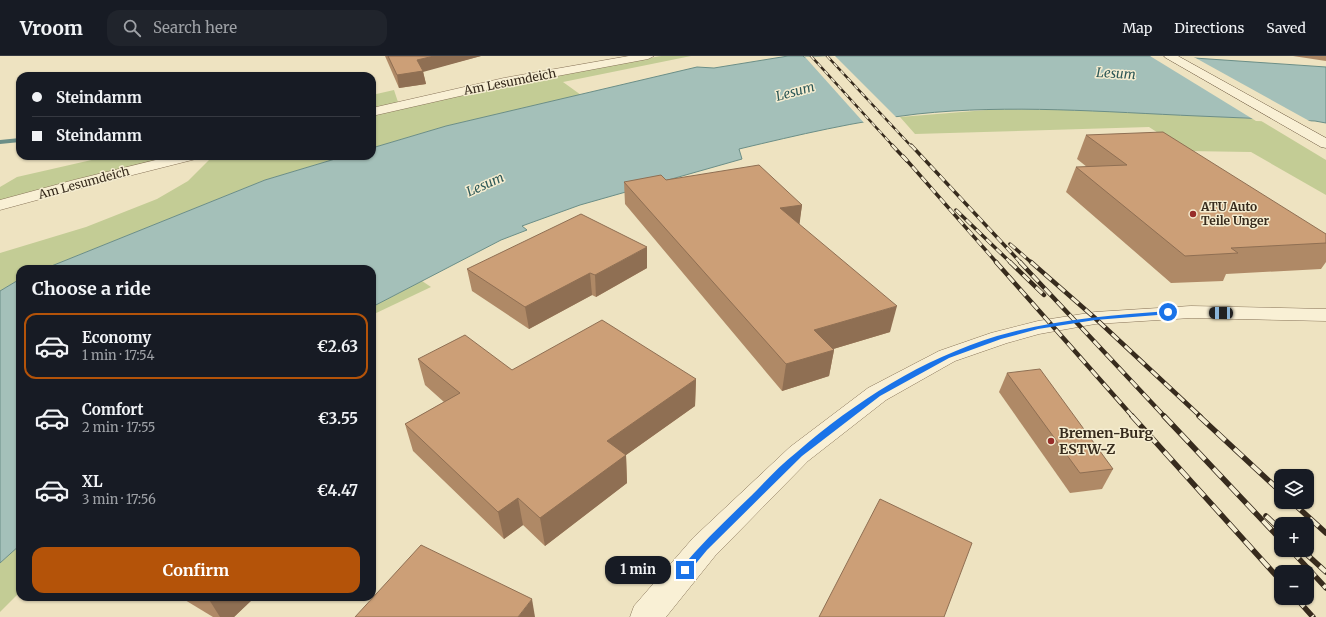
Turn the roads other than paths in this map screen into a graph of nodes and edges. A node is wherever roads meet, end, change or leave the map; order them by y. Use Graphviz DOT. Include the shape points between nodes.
graph roads {
  1 [pos="648,56"];
  2 [pos="1170,56"];
  3 [pos="376,111"];
  4 [pos="1326,144"];
  5 [pos="175,160"];
  6 [pos="0,205"];
  7 [pos="1326,315"];
  8 [pos="646,617"];
  1 -- 3 [label="street, Am Lesumdeich" via="504,82"];
  2 -- 4 [label="street"];
  5 -- 6 [label="street, Am Lesumdeich"];
  7 -- 8 [label="street" via="1191,312 1095,318 999,338 947,356 877,394 799,454 704,547"];
}
